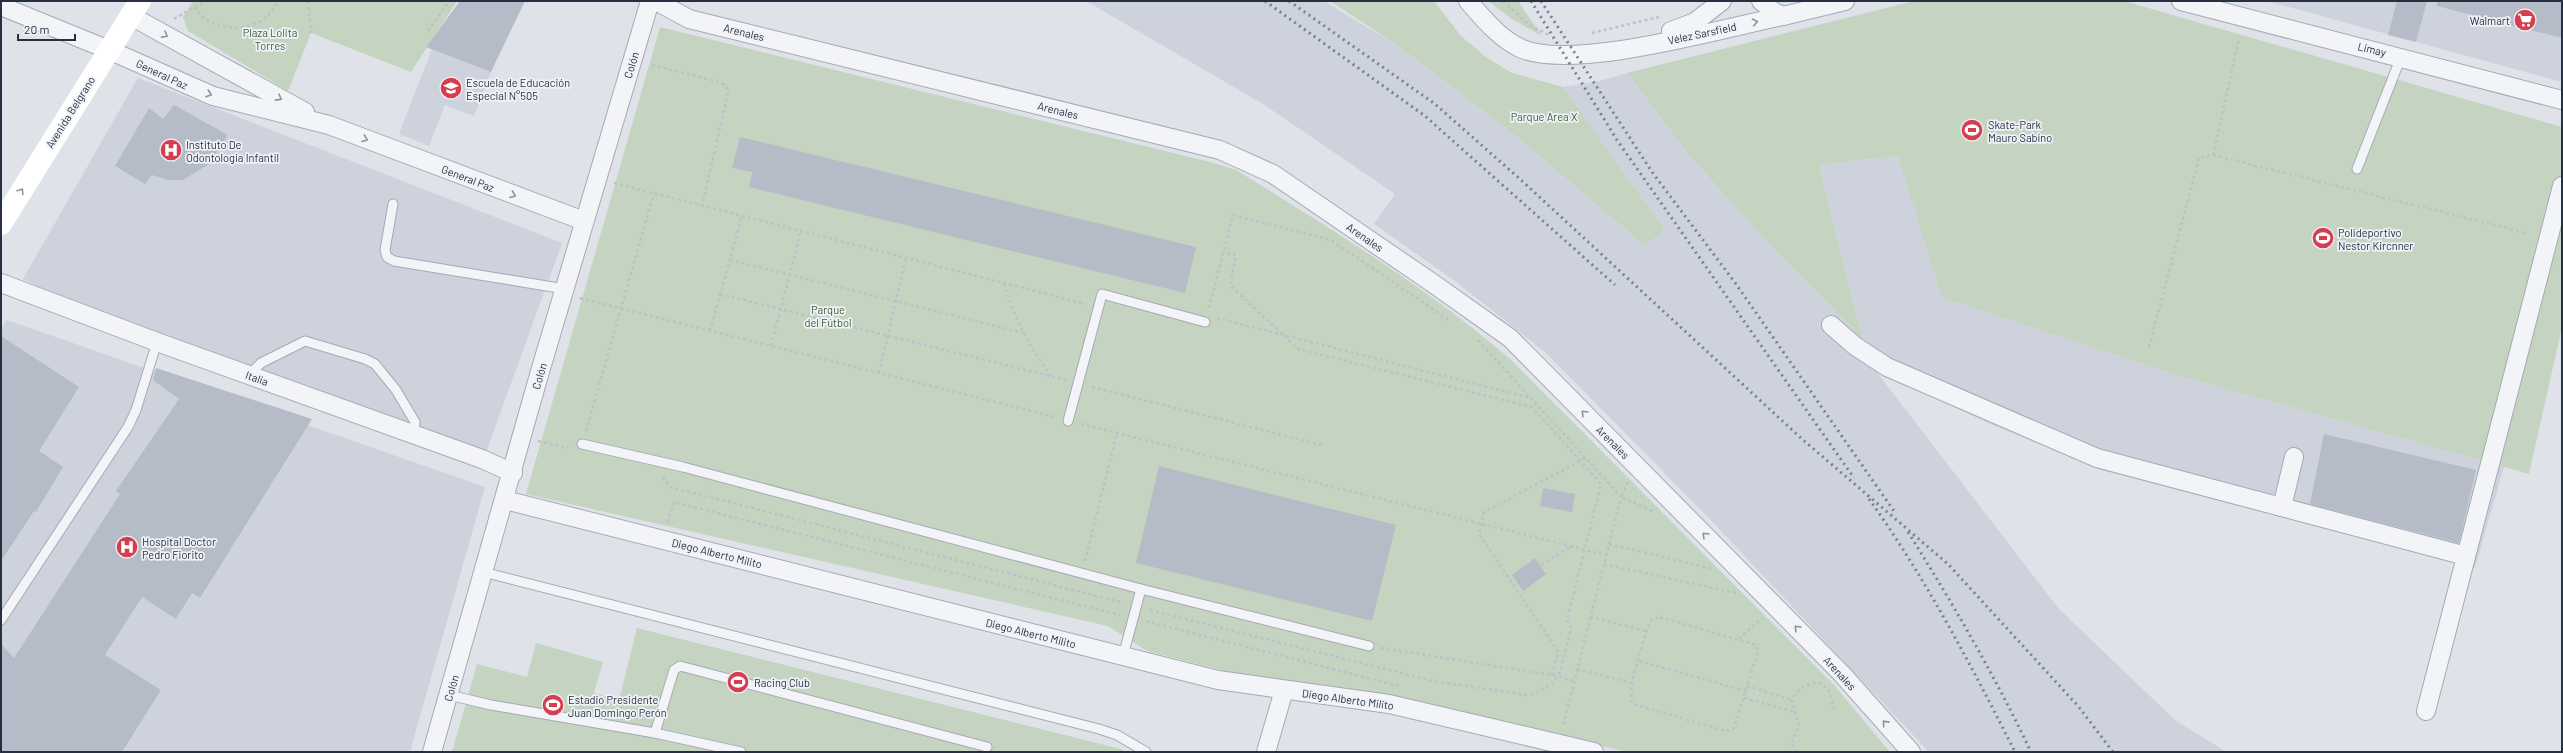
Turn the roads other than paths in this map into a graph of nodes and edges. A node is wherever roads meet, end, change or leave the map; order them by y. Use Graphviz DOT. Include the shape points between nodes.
graph roads {
  1 [pos="650,1"];
  2 [pos="656,1"];
  3 [pos="1468,1"];
  4 [pos="1722,1"];
  5 [pos="1761,1"];
  6 [pos="1845,1"];
  7 [pos="2181,1"];
  8 [pos="1,6"];
  9 [pos="136,8"];
  10 [pos="1783,16"];
  11 [pos="109,50"];
  12 [pos="1621,50"];
  13 [pos="2401,57"];
  14 [pos="2562,100"];
  15 [pos="329,125"];
  16 [pos="2357,169"];
  17 [pos="2562,186"];
  18 [pos="393,204"];
  19 [pos="584,222"];
  20 [pos="1,224"];
  21 [pos="1,283"];
  22 [pos="571,294"];
  23 [pos="1206,319"];
  24 [pos="1832,325"];
  25 [pos="157,342"];
  26 [pos="249,375"];
  27 [pos="1068,421"];
  28 [pos="414,434"];
  29 [pos="581,447"];
  30 [pos="2294,457"];
  31 [pos="513,473"];
  32 [pos="505,500"];
  33 [pos="2282,507"];
  34 [pos="2466,556"];
  35 [pos="482,572"];
  36 [pos="1141,589"];
  37 [pos="2,620"];
  38 [pos="1369,646"];
  39 [pos="1123,656"];
  40 [pos="1284,690"];
  41 [pos="449,694"];
  42 [pos="2426,711"];
  43 [pos="655,733"];
  44 [pos="1561,742"];
  45 [pos="987,747"];
  46 [pos="432,752"];
  47 [pos="741,752"];
  48 [pos="1146,752"];
  49 [pos="1266,752"];
  50 [pos="1594,752"];
  51 [pos="1911,752"];
  1 -- 19 [label="street, Colón"];
  51 -- 2 [label="street, Arenales, one-way" via="1842,674 1510,338 1259,167 1220,150 689,19"];
  3 -- 12 [label="street, Vélez Sarsfield" via="1502,36 1520,48 1539,54 1556,55"];
  4 -- 12 [label="street, Vélez Sarsfield" via="1695,22"];
  5 -- 10 [label="street"];
  6 -- 10 [label="street, Vélez Sarsfield"];
  7 -- 13 [label="street, Limay"];
  8 -- 11 [label="street, General Paz"];
  9 -- 11 [label="main road, Avenida Belgrano"];
  9 -- 15 [label="street, General Paz, one-way" via="154,30"];
  12 -- 10 [label="street, Vélez Sarsfield, one-way"];
  11 -- 15 [label="street, General Paz, one-way" via="213,96"];
  20 -- 11 [label="main road, Avenida Belgrano, one-way"];
  13 -- 14 [label="street, Limay"];
  13 -- 16 [label="lane"];
  15 -- 19 [label="street, General Paz, one-way"];
  17 -- 34 [label="street"];
  18 -- 22 [label="lane" via="385,250 387,257"];
  19 -- 22 [label="street, Colón"];
  21 -- 25 [label="street, Italia"];
  22 -- 31 [label="street, Colón"];
  23 -- 27 [label="lane" via="1102,294"];
  24 -- 33 [label="street" via="1855,346 1888,367 2097,458"];
  25 -- 26 [label="street, Italia"];
  25 -- 37 [label="lane" via="136,410 128,427"];
  26 -- 28 [label="street, Italia"];
  26 -- 28 [label="lane" via="261,363 305,341 365,359 375,364 396,390 415,422"];
  28 -- 31 [label="street, Italia"];
  29 -- 36 [label="lane" via="683,467"];
  30 -- 33 [label="street"];
  31 -- 32 [label="street, Colón"];
  32 -- 35 [label="street, Colón"];
  32 -- 39 [label="street, Diego Alberto Milito"];
  33 -- 34 [label="street"];
  34 -- 42 [label="street"];
  35 -- 41 [label="street, Colón"];
  35 -- 48 [label="lane" via="1099,729 1117,735"];
  36 -- 38 [label="lane"];
  36 -- 39 [label="lane"];
  39 -- 40 [label="street, Diego Alberto Milito" via="1218,680"];
  40 -- 44 [label="street, Diego Alberto Milito" via="1389,704"];
  40 -- 49 [label="street"];
  41 -- 43 [label="lane" via="492,705"];
  41 -- 46 [label="street, Colón"];
  43 -- 45 [label="lane" via="674,670 680,666"];
  43 -- 47 [label="lane"];
  44 -- 50 [label="street, Diego Alberto Milito"];
}
